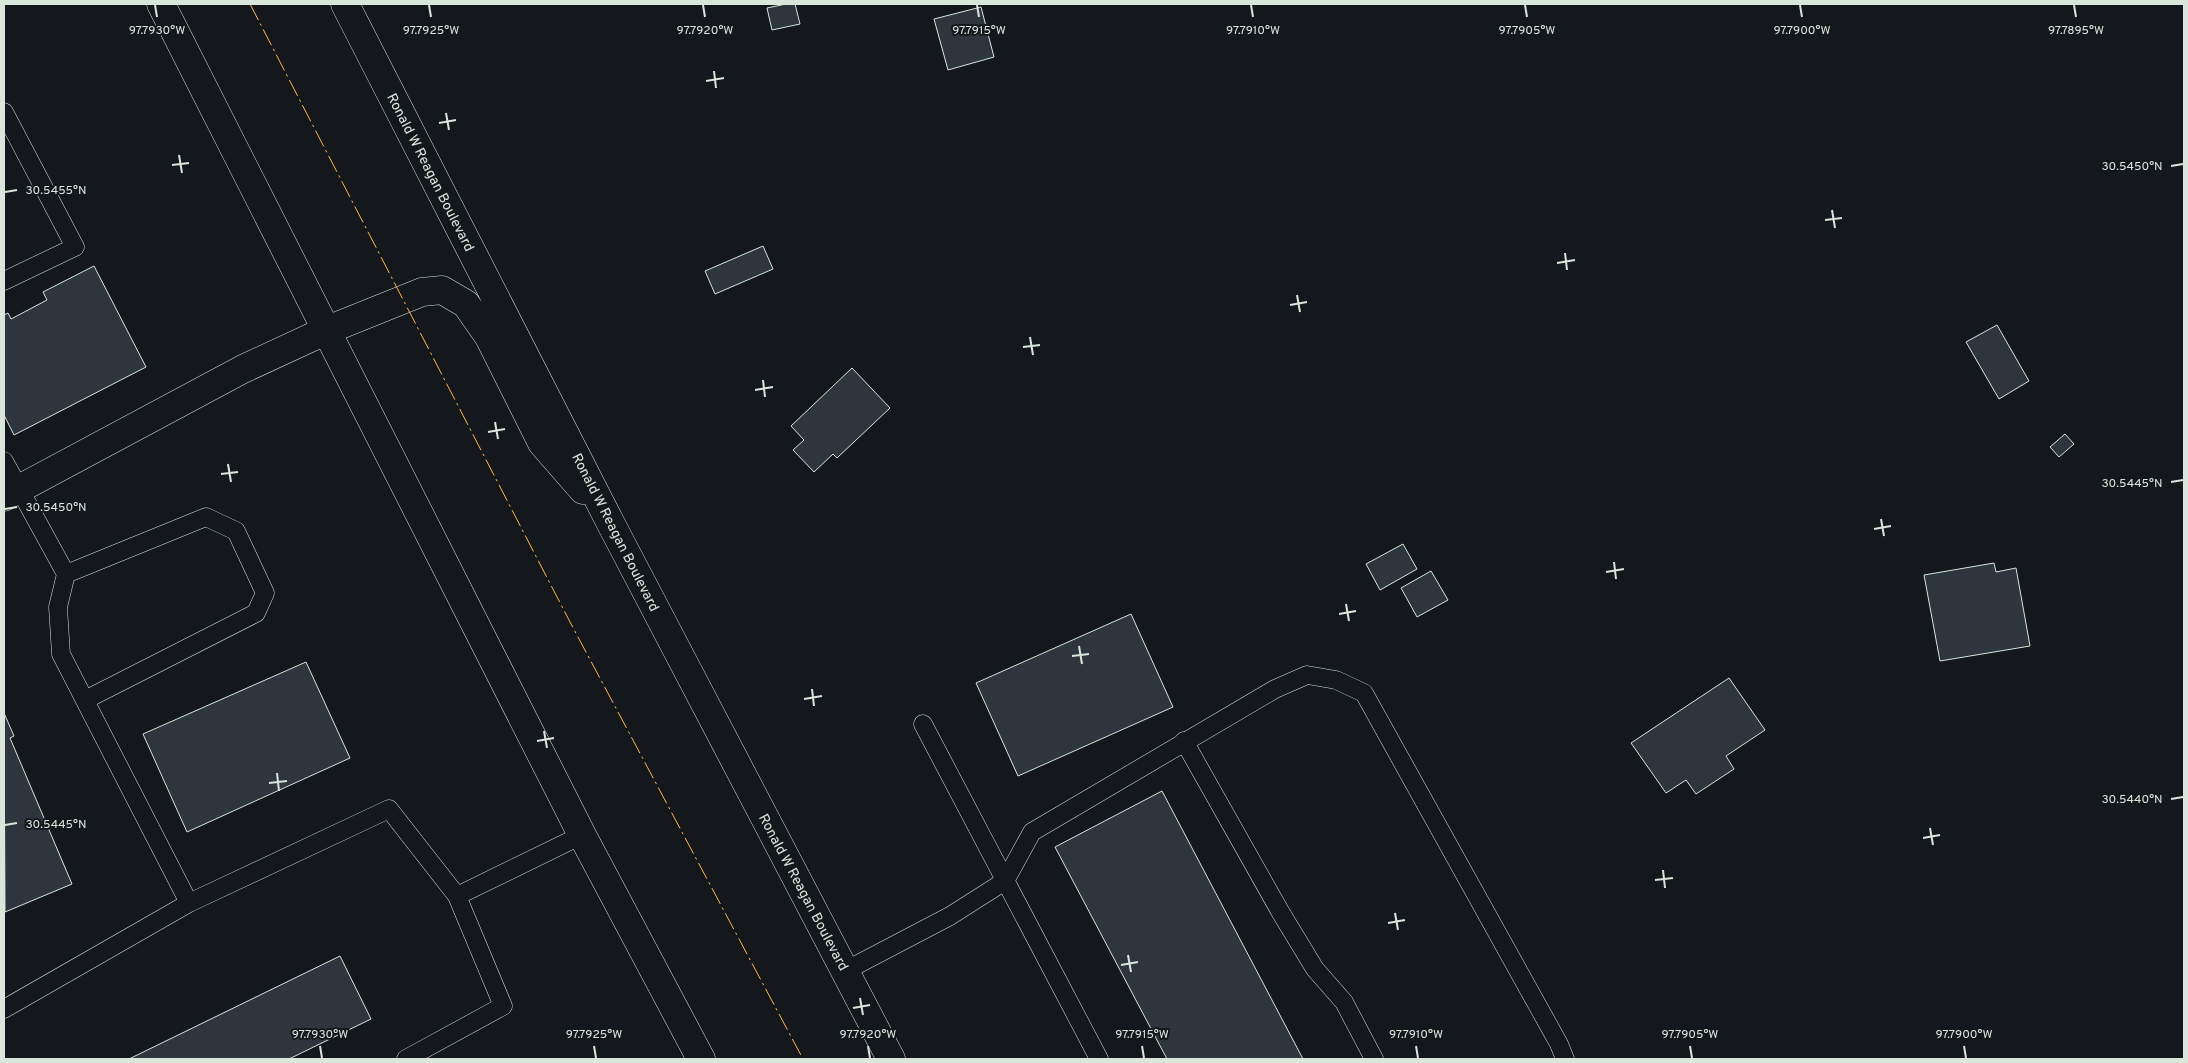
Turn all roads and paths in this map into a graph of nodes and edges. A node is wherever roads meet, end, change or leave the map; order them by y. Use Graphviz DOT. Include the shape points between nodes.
graph roads {
  1 [pos="161,4"];
  2 [pos="345,4"];
  3 [pos="4,112"];
  4 [pos="4,281"];
  5 [pos="325,331"];
  6 [pos="4,461"];
  7 [pos="12,492"];
  8 [pos="610,522"];
  9 [pos="66,574"];
  10 [pos="85,700"];
  11 [pos="923,724"];
  12 [pos="1184,741"];
  13 [pos="582,835"];
  14 [pos="1005,881"];
  15 [pos="457,896"];
  16 [pos="189,903"];
  17 [pos="845,971"];
  18 [pos="4,1009"];
  19 [pos="406,1059"];
  20 [pos="701,1059"];
  21 [pos="891,1059"];
  22 [pos="1099,1059"];
  23 [pos="1374,1059"];
  24 [pos="1565,1059"];
  1 -- 5 [label="main road"];
  2 -- 8 [label="main road, Ronald W Reagan Boulevard"];
  3 -- 4 [label="lane" via="75,247"];
  5 -- 7 [label="main road" via="243,370"];
  5 -- 8 [label="main road" via="422,292 442,290 466,304 489,337 542,443"];
  5 -- 13 [label="main road"];
  6 -- 7 [label="lane"];
  7 -- 9 [label="lane"];
  8 -- 17 [label="main road, Ronald W Reagan Boulevard"];
  9 -- 10 [label="lane" via="58,606 60,654"];
  9 -- 10 [label="lane" via="206,517 236,531 265,593 256,613"];
  10 -- 16 [label="lane"];
  11 -- 14 [label="lane"];
  12 -- 14 [label="lane" via="1032,832"];
  12 -- 23 [label="lane" via="1281,913 1315,969 1344,1002"];
  12 -- 24 [label="lane" via="1275,689 1307,675 1336,680 1364,694"];
  13 -- 15 [label="lane"];
  13 -- 20 [label="main road"];
  14 -- 17 [label="lane" via="950,916"];
  14 -- 22 [label="lane"];
  15 -- 16 [label="lane" via="389,809"];
  15 -- 19 [label="lane" via="503,1006"];
  16 -- 18 [label="lane"];
  17 -- 21 [label="main road, Ronald W Reagan Boulevard"];
}
